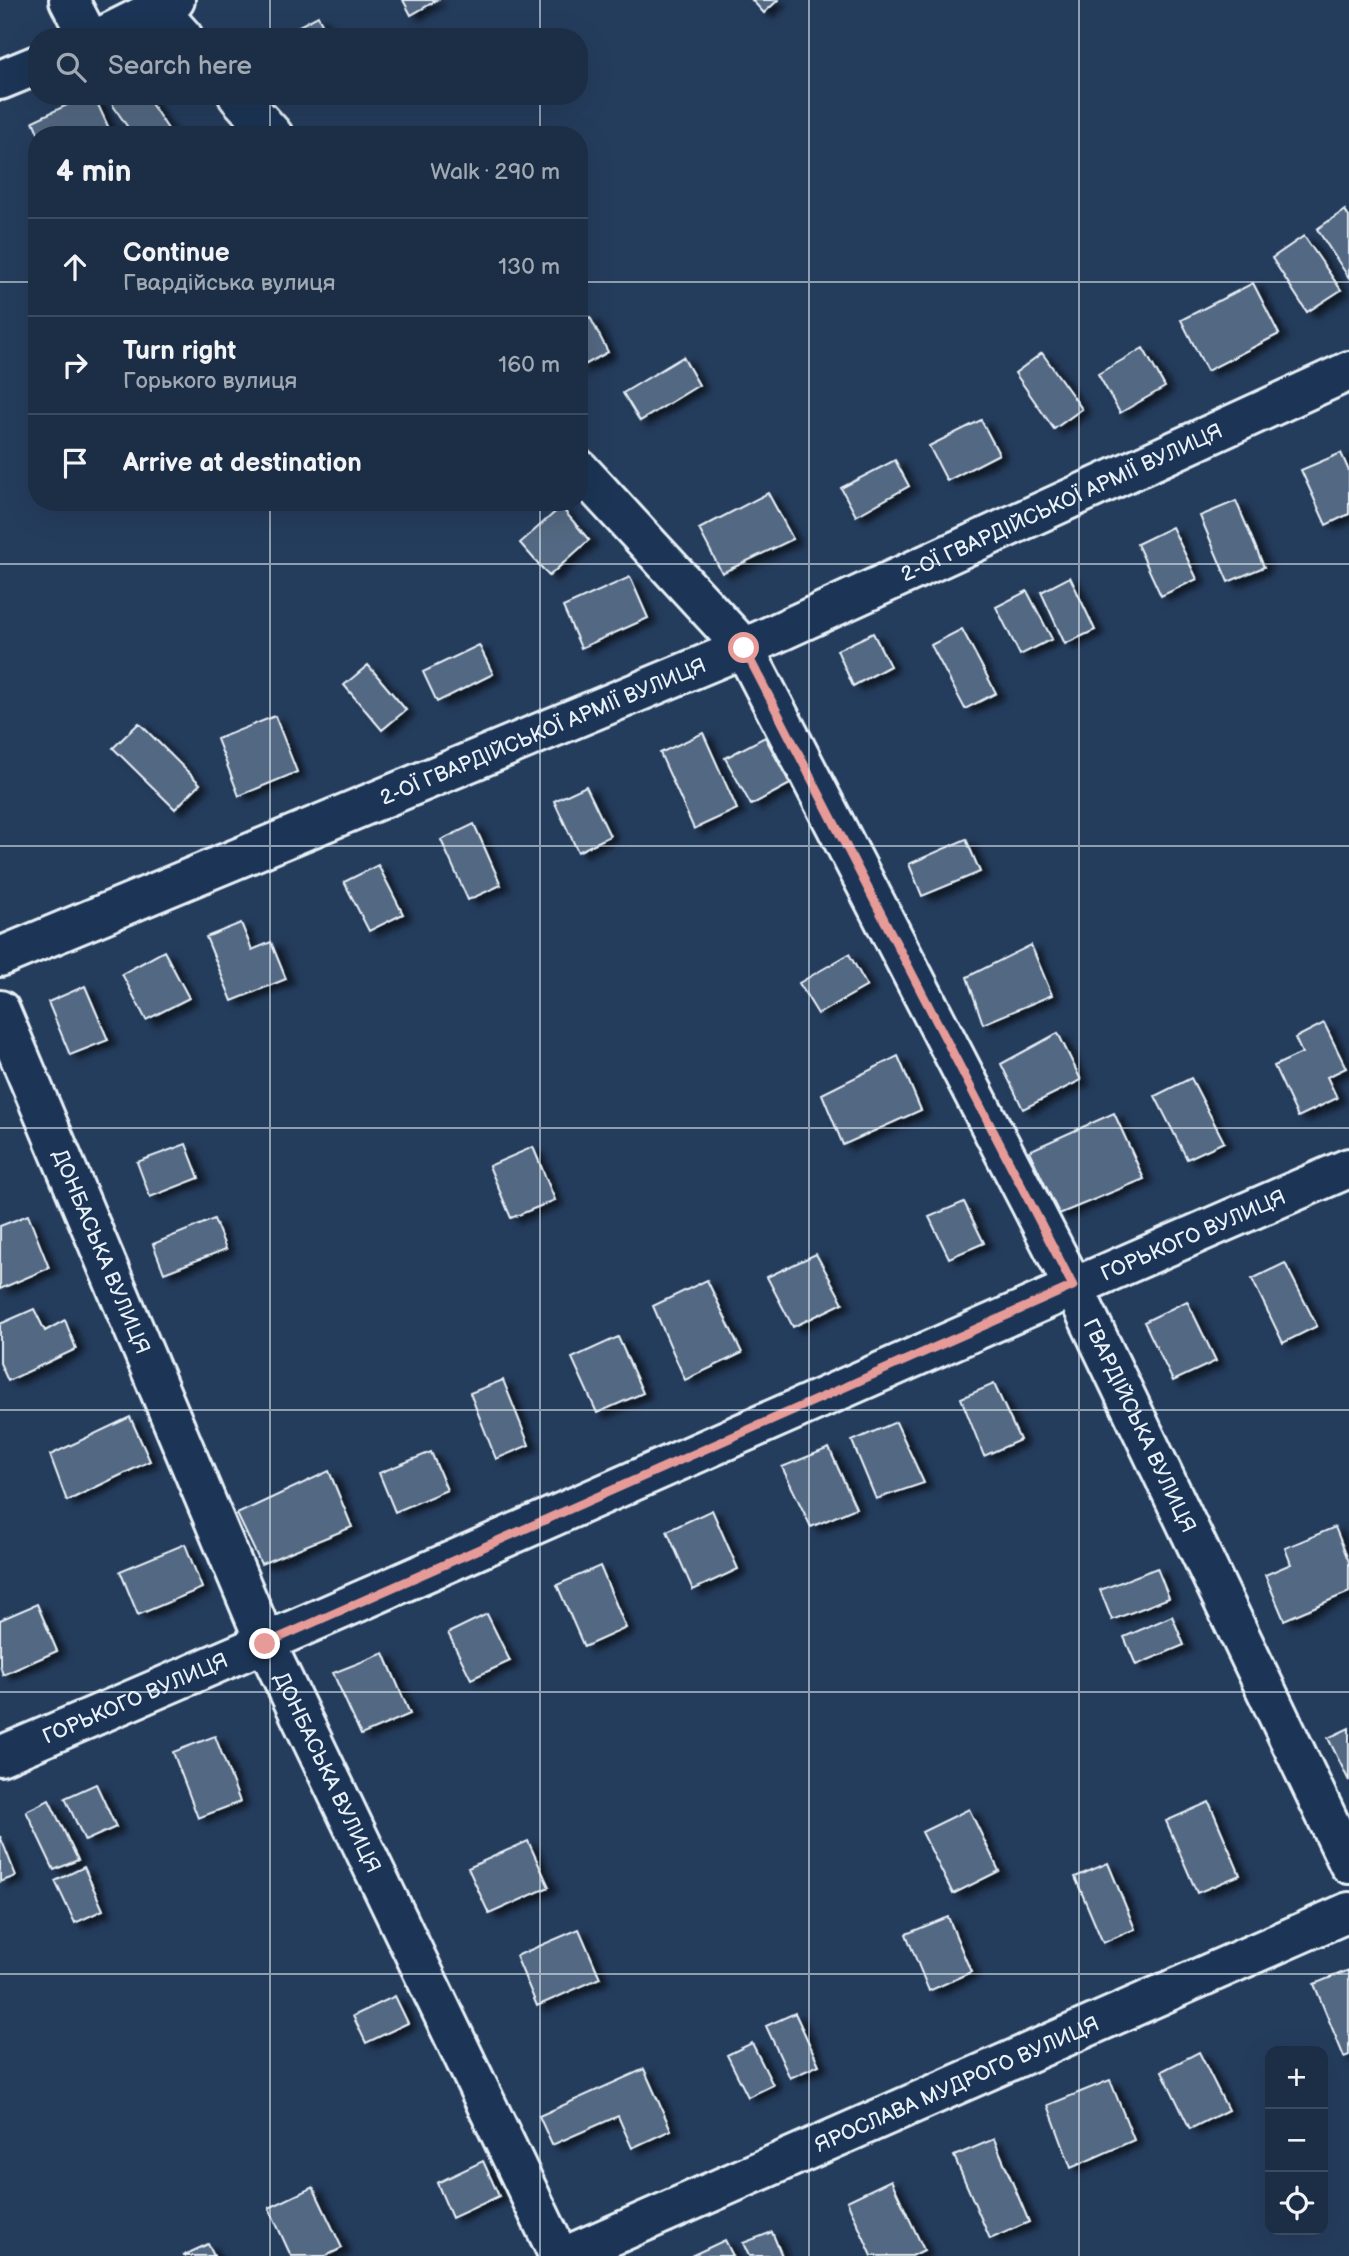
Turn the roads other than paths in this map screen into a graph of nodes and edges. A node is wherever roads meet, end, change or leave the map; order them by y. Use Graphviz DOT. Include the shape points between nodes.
graph roads {
  1 [pos="69,0"];
  2 [pos="167,5"];
  3 [pos="83,28"];
  4 [pos="120,28"];
  5 [pos="178,28"];
  6 [pos="28,69"];
  7 [pos="0,80"];
  8 [pos="246,105"];
  9 [pos="265,126"];
  10 [pos="1349,371"];
  11 [pos="588,479"];
  12 [pos="744,648"];
  13 [pos="0,957"];
  14 [pos="0,1010"];
  15 [pos="1349,1168"];
  16 [pos="1073,1286"];
  17 [pos="265,1644"];
  18 [pos="0,1756"];
  19 [pos="1349,1864"];
  20 [pos="1349,1912"];
  21 [pos="559,2256"];
  22 [pos="566,2256"];
  1 -- 3 [label="street"];
  2 -- 4 [label="street"];
  2 -- 5 [label="street"];
  6 -- 7 [label="street"];
  8 -- 9 [label="street"];
  10 -- 12 [label="street, 2-ОЇ ГВАРДІЙСЬКОЇ АРМІЇ ВУЛИЦЯ"];
  11 -- 12 [label="street, ГВАРДІЙСЬКА ВУЛИЦЯ"];
  12 -- 13 [label="street, 2-ОЇ ГВАРДІЙСЬКОЇ АРМІЇ ВУЛИЦЯ"];
  12 -- 16 [label="street, ГВАРДІЙСЬКА ВУЛИЦЯ"];
  14 -- 17 [label="street, ДОНБАСЬКА ВУЛИЦЯ"];
  15 -- 16 [label="street, ГОРЬКОГО ВУЛИЦЯ"];
  16 -- 17 [label="street, ГОРЬКОГО ВУЛИЦЯ"];
  16 -- 19 [label="street, ГВАРДІЙСЬКА ВУЛИЦЯ"];
  17 -- 18 [label="street, ГОРЬКОГО ВУЛИЦЯ"];
  17 -- 21 [label="street, ДОНБАСЬКА ВУЛИЦЯ"];
  20 -- 22 [label="street, ЯРОСЛАВА МУДРОГО ВУЛИЦЯ"];
}
